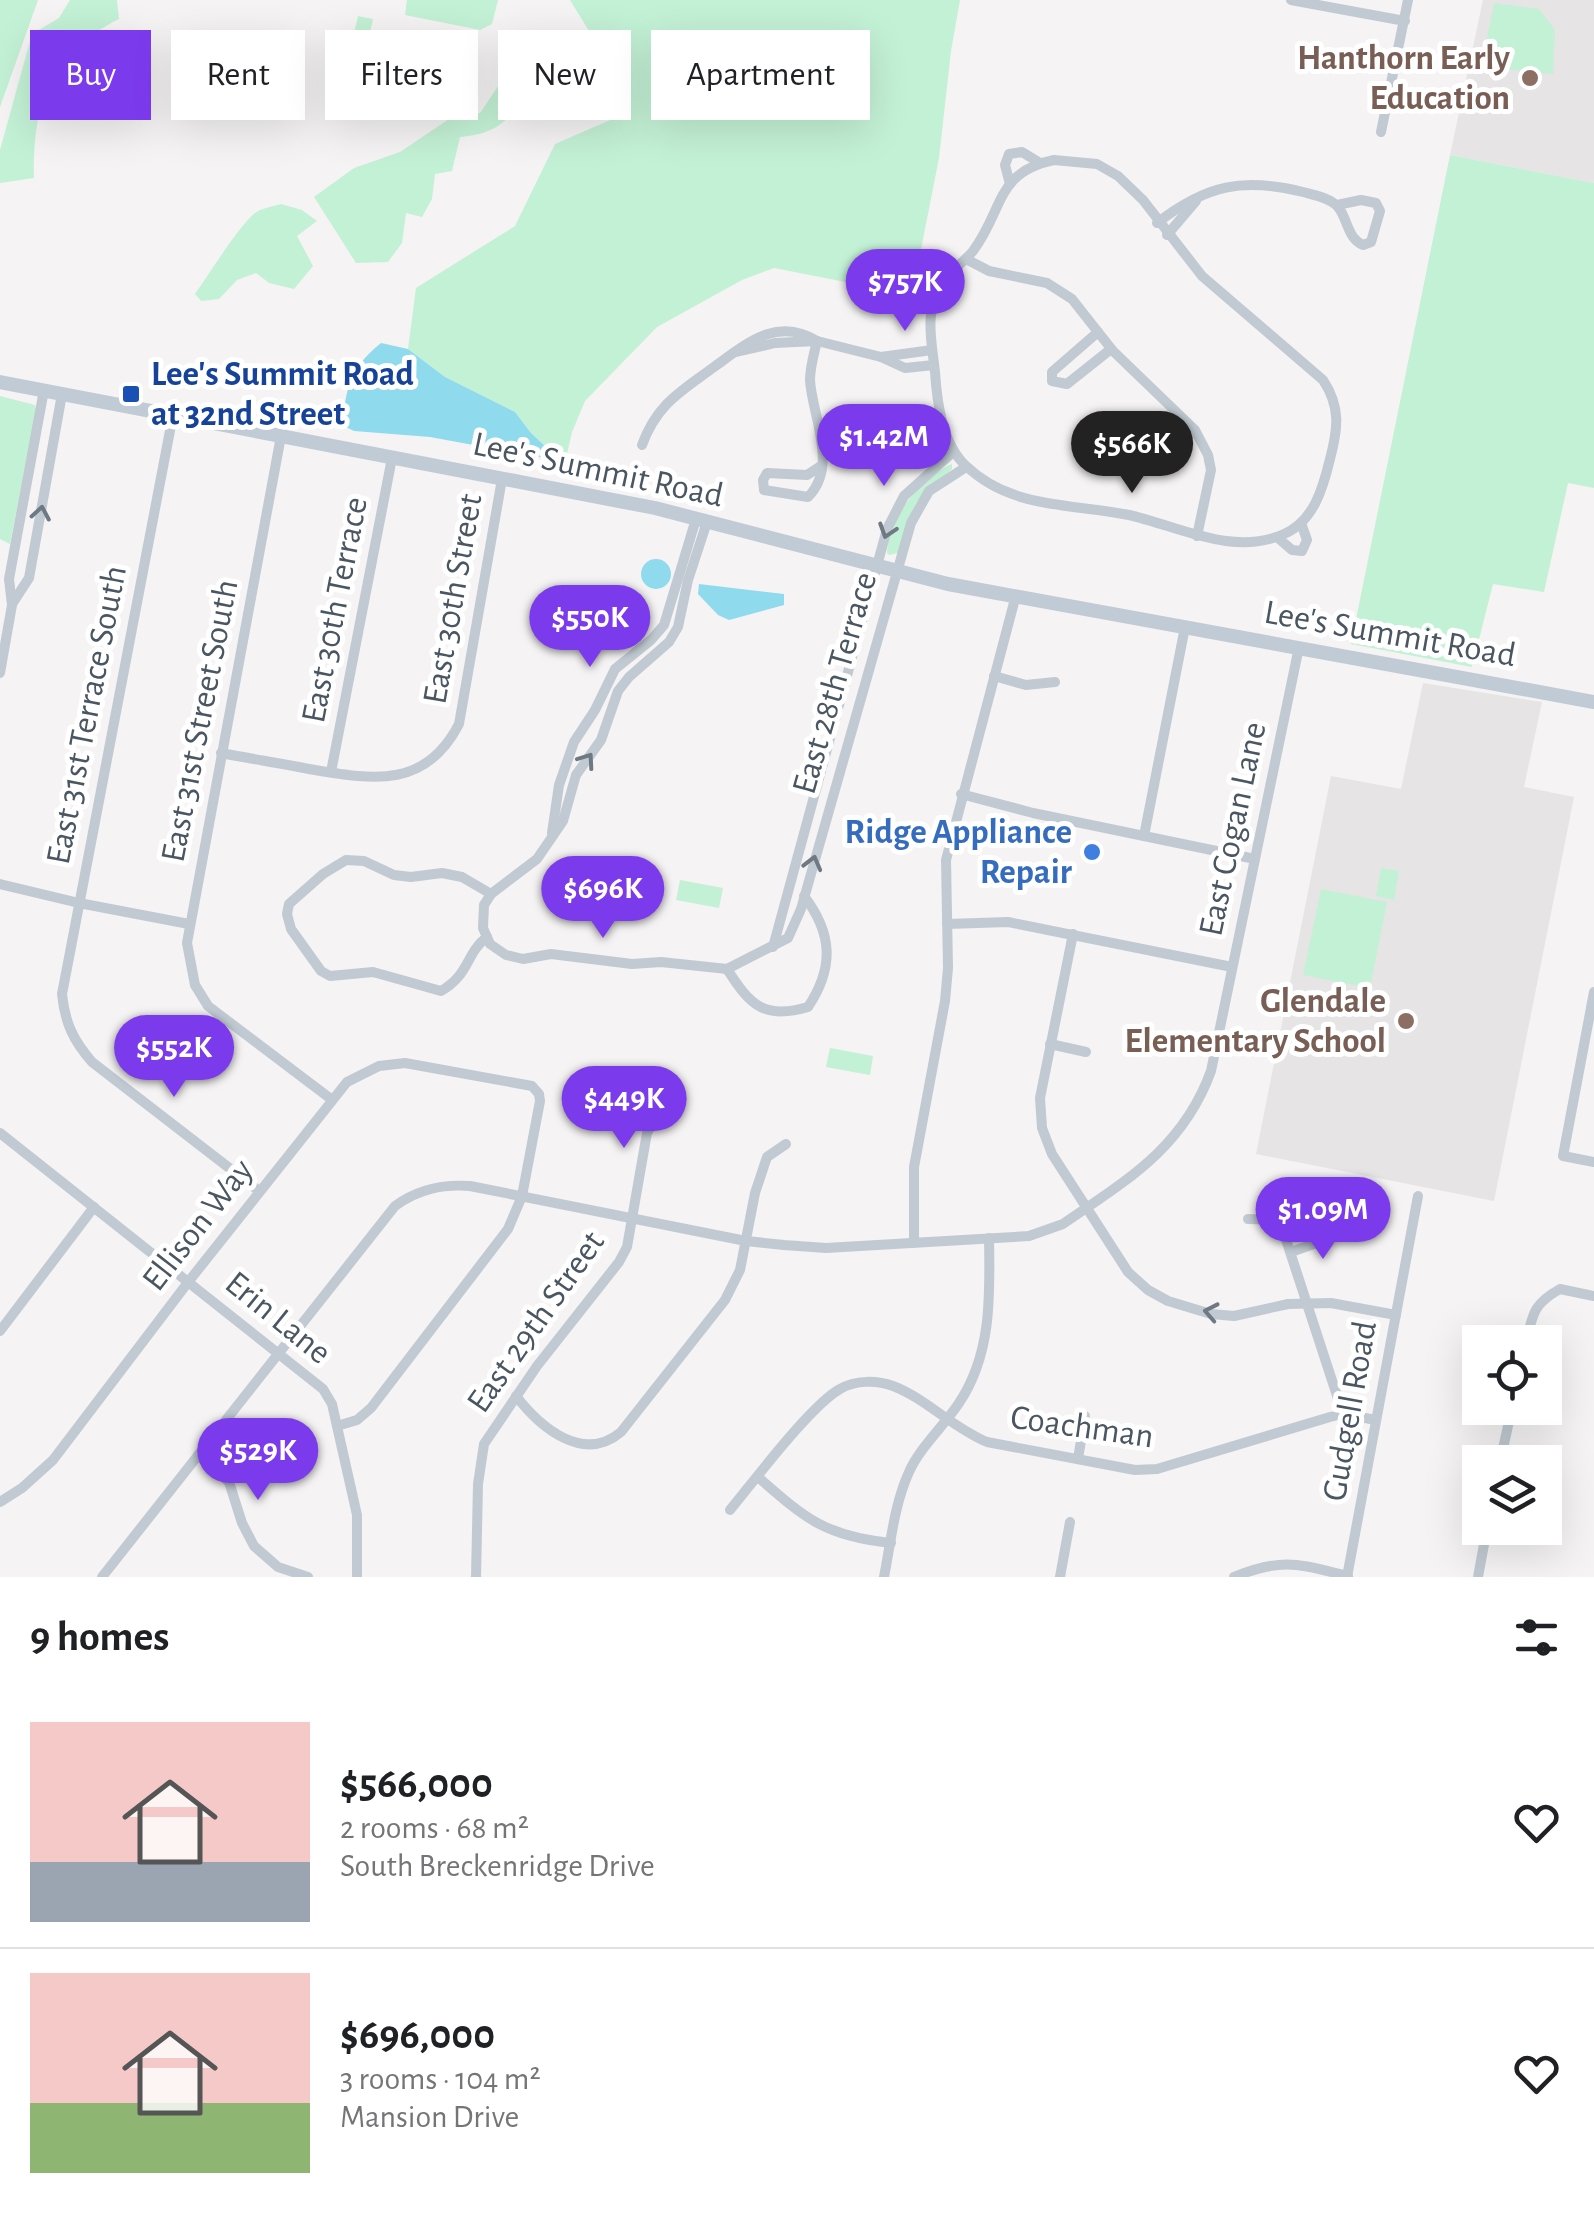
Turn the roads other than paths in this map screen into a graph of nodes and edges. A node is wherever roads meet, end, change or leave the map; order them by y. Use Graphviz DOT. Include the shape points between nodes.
graph roads {
  1 [pos="1291,0"];
  2 [pos="1408,0"];
  3 [pos="1405,20"];
  4 [pos="1381,132"];
  5 [pos="1040,163"];
  6 [pos="1010,184"];
  7 [pos="1196,200"];
  8 [pos="1337,205"];
  9 [pos="1157,223"];
  10 [pos="1167,235"];
  11 [pos="966,258"];
  12 [pos="1098,332"];
  13 [pos="817,341"];
  14 [pos="1112,349"];
  15 [pos="932,350"];
  16 [pos="881,356"];
  17 [pos="934,366"];
  18 [pos="0,382"];
  19 [pos="44,390"];
  20 [pos="62,394"];
  21 [pos="173,415"];
  22 [pos="281,436"];
  23 [pos="642,445"];
  24 [pos="954,451"];
  25 [pos="392,458"];
  26 [pos="821,466"];
  27 [pos="966,466"];
  28 [pos="502,479"];
  29 [pos="702,520"];
  30 [pos="1302,523"];
  31 [pos="1198,536"];
  32 [pos="1277,537"];
  33 [pos="878,567"];
  34 [pos="895,571"];
  35 [pos="1016,596"];
  36 [pos="6,603"];
  37 [pos="1185,627"];
  38 [pos="1299,648"];
  39 [pos="0,673"];
  40 [pos="994,676"];
  41 [pos="1055,682"];
  42 [pos="1594,702"];
  43 [pos="222,754"];
  44 [pos="331,772"];
  45 [pos="961,794"];
  46 [pos="1144,836"];
  47 [pos="547,848"];
  48 [pos="1255,859"];
  49 [pos="0,884"];
  50 [pos="491,894"];
  51 [pos="804,896"];
  52 [pos="79,903"];
  53 [pos="190,924"];
  54 [pos="947,924"];
  55 [pos="1073,934"];
  56 [pos="487,937"];
  57 [pos="773,947"];
  58 [pos="1232,967"];
  59 [pos="727,969"];
  60 [pos="1594,992"];
  61 [pos="1050,1044"];
  62 [pos="1086,1052"];
  63 [pos="331,1099"];
  64 [pos="664,1116"];
  65 [pos="4,1136"];
  66 [pos="786,1144"];
  67 [pos="0,1151"];
  68 [pos="1594,1162"];
  69 [pos="259,1191"];
  70 [pos="522,1196"];
  71 [pos="1418,1196"];
  72 [pos="94,1208"];
  73 [pos="1086,1208"];
  74 [pos="632,1217"];
  75 [pos="1248,1218"];
  76 [pos="1342,1234"];
  77 [pos="989,1238"];
  78 [pos="746,1241"];
  79 [pos="914,1243"];
  80 [pos="1290,1252"];
  81 [pos="188,1281"];
  82 [pos="1594,1296"];
  83 [pos="1307,1303"];
  84 [pos="1396,1316"];
  85 [pos="1530,1325"];
  86 [pos="0,1332"];
  87 [pos="279,1352"];
  88 [pos="516,1396"];
  89 [pos="1344,1414"];
  90 [pos="1085,1416"];
  91 [pos="1376,1420"];
  92 [pos="947,1421"];
  93 [pos="338,1426"];
  94 [pos="198,1455"];
  95 [pos="1078,1459"];
  96 [pos="758,1477"];
  97 [pos="0,1502"];
  98 [pos="730,1510"];
  99 [pos="1070,1522"];
  100 [pos="890,1543"];
  101 [pos="1485,1545"];
  102 [pos="1348,1576"];
  103 [pos="102,1577"];
  104 [pos="308,1577"];
  105 [pos="358,1577"];
  106 [pos="476,1577"];
  107 [pos="884,1577"];
  108 [pos="1060,1577"];
  109 [pos="1234,1577"];
  110 [pos="1478,1577"];
  1 -- 3 [label="street"];
  2 -- 3 [label="street"];
  3 -- 4 [label="street"];
  5 -- 6 [label="street"];
  5 -- 6 [label="street" via="1022,152 1009,154"];
  5 -- 9 [label="street" via="1096,164 1143,200"];
  6 -- 11 [label="street"];
  7 -- 8 [label="street" via="1236,183 1279,186"];
  7 -- 9 [label="street"];
  7 -- 10 [label="street"];
  8 -- 8 [label="street" via="1356,242 1371,242 1380,212 1376,203"];
  9 -- 10 [label="street"];
  10 -- 30 [label="street" via="1202,276 1333,394 1337,433 1323,487"];
  11 -- 12 [label="street" via="1046,284 1072,299"];
  11 -- 15 [label="street" via="935,294 929,312"];
  12 -- 14 [label="street"];
  12 -- 14 [label="street" via="1052,372 1052,380 1067,384"];
  13 -- 16 [label="street"];
  13 -- 23 [label="street" via="799,331 750,340 666,402"];
  13 -- 26 [label="street" via="810,375"];
  14 -- 31 [label="street" via="1195,430 1208,455 1210,486"];
  15 -- 16 [label="street"];
  15 -- 17 [label="street"];
  16 -- 17 [label="street" via="905,368"];
  17 -- 24 [label="street" via="942,422"];
  18 -- 19 [label="main road, Lee's Summit Road"];
  19 -- 20 [label="main road, Lee's Summit Road"];
  19 -- 36 [label="street"];
  20 -- 21 [label="main road, Lee's Summit Road"];
  36 -- 20 [label="street, one-way" via="29,578"];
  21 -- 22 [label="main road, Lee's Summit Road"];
  21 -- 52 [label="street, East 31st Terrace South"];
  22 -- 25 [label="main road, Lee's Summit Road"];
  22 -- 43 [label="street, East 31st Street South"];
  24 -- 27 [label="street"];
  24 -- 33 [label="street, East 28th Terrace, one-way" via="898,503"];
  25 -- 28 [label="main road, Lee's Summit Road"];
  25 -- 44 [label="street, East 30th Terrace"];
  26 -- 26 [label="street" via="808,497 764,490 767,473 807,475"];
  27 -- 31 [label="street" via="993,485 1048,506 1107,511"];
  27 -- 34 [label="street, East 28th Terrace" via="929,491 918,507"];
  28 -- 29 [label="main road, Lee's Summit Road"];
  28 -- 44 [label="street, East 30th Street" via="457,728 432,758 402,774 369,779"];
  29 -- 33 [label="main road, Lee's Summit Road"];
  47 -- 29 [label="street, one-way" via="618,692 678,627"];
  29 -- 47 [label="street" via="664,625 614,669 574,742"];
  30 -- 32 [label="street"];
  30 -- 32 [label="street" via="1302,551"];
  31 -- 32 [label="street"];
  33 -- 34 [label="main road, Lee's Summit Road"];
  33 -- 57 [label="street, East 28th Terrace"];
  34 -- 35 [label="main road, Lee's Summit Road"];
  51 -- 34 [label="street, East 28th Terrace, one-way"];
  35 -- 37 [label="main road, Lee's Summit Road"];
  35 -- 40 [label="street"];
  36 -- 39 [label="street"];
  37 -- 38 [label="main road, Lee's Summit Road"];
  37 -- 46 [label="street"];
  38 -- 42 [label="main road, Lee's Summit Road"];
  38 -- 48 [label="street, East Cogan Lane"];
  40 -- 41 [label="street"];
  40 -- 45 [label="street"];
  43 -- 44 [label="street"];
  43 -- 53 [label="street, East 31st Street South"];
  45 -- 46 [label="street"];
  45 -- 54 [label="street" via="946,860"];
  46 -- 48 [label="street"];
  47 -- 50 [label="street"];
  48 -- 58 [label="street, East Cogan Lane"];
  49 -- 52 [label="street"];
  50 -- 56 [label="street" via="484,905"];
  50 -- 56 [label="street" via="462,876 411,877 346,860 289,904 287,914 291,929 330,976 373,972 441,990 458,981"];
  51 -- 57 [label="street, East 28th Terrace" via="788,938"];
  51 -- 59 [label="street" via="825,932 826,957 823,984 808,1007 764,1010"];
  52 -- 53 [label="street"];
  52 -- 69 [label="street, East 31st Terrace South" via="62,994 75,1043"];
  53 -- 63 [label="street, East 31st Street South" via="189,967 214,1011"];
  54 -- 55 [label="street" via="1008,922"];
  54 -- 79 [label="street" via="945,1001 914,1167"];
  55 -- 58 [label="street"];
  55 -- 61 [label="street"];
  56 -- 59 [label="street" via="506,955 524,959 550,954"];
  57 -- 59 [label="street"];
  58 -- 73 [label="street, East Cogan Lane" via="1211,1068 1190,1116 1153,1160"];
  60 -- 68 [label="street" via="1563,1156"];
  61 -- 62 [label="street"];
  61 -- 73 [label="street" via="1042,1128"];
  63 -- 69 [label="street, Ellison Way"];
  63 -- 70 [label="street, Ellison Way" via="362,1072 396,1063 532,1086 540,1101"];
  64 -- 74 [label="street, East 29th Street" via="647,1134"];
  65 -- 67 [label="street"];
  65 -- 72 [label="street, Erin Lane"];
  66 -- 78 [label="street" via="767,1158"];
  69 -- 81 [label="street, Ellison Way"];
  70 -- 74 [label="street, East Cogan Lane"];
  70 -- 87 [label="street, East Cogan Lane" via="470,1186 426,1189 396,1206"];
  70 -- 93 [label="street" via="508,1229 371,1408"];
  71 -- 84 [label="street, Gudgell Road"];
  72 -- 81 [label="street, Erin Lane"];
  72 -- 86 [label="street"];
  73 -- 77 [label="street, East Cogan Lane" via="1046,1232"];
  83 -- 73 [label="street, one-way" via="1234,1316 1168,1302 1128,1272"];
  74 -- 78 [label="street, East Cogan Lane"];
  74 -- 88 [label="street, East 29th Street" via="619,1262"];
  75 -- 80 [label="street" via="1278,1215"];
  76 -- 80 [label="street"];
  77 -- 79 [label="street, East Cogan Lane"];
  77 -- 92 [label="street" via="984,1344 970,1385"];
  78 -- 79 [label="street, East Cogan Lane" via="826,1248"];
  78 -- 88 [label="street" via="725,1300 615,1437 592,1445 570,1441"];
  80 -- 83 [label="street"];
  81 -- 87 [label="street, Erin Lane"];
  81 -- 97 [label="street, Ellison Way" via="53,1460"];
  82 -- 85 [label="street" via="1560,1289 1542,1300"];
  83 -- 84 [label="street"];
  83 -- 89 [label="street"];
  84 -- 91 [label="street, Gudgell Road"];
  87 -- 93 [label="street, Erin Lane" via="323,1389"];
  87 -- 94 [label="street, East Cogan Lane"];
  88 -- 106 [label="street, East 29th Street" via="482,1451"];
  89 -- 91 [label="street, Coachman"];
  89 -- 95 [label="street, Coachman" via="1157,1469"];
  90 -- 95 [label="street"];
  91 -- 102 [label="street, Gudgell Road"];
  92 -- 95 [label="street, Coachman" via="987,1442"];
  92 -- 96 [label="street, Coachman" via="892,1386 849,1385 826,1399"];
  92 -- 100 [label="street" via="908,1474"];
  93 -- 105 [label="street, Erin Lane" via="358,1515"];
  94 -- 103 [label="street, East Cogan Lane"];
  94 -- 104 [label="street" via="229,1482 254,1546 278,1567"];
  96 -- 98 [label="street"];
  96 -- 100 [label="street" via="821,1528"];
  99 -- 108 [label="street"];
  100 -- 107 [label="street"];
  101 -- 110 [label="street"];
  102 -- 109 [label="street" via="1266,1564"];
}
